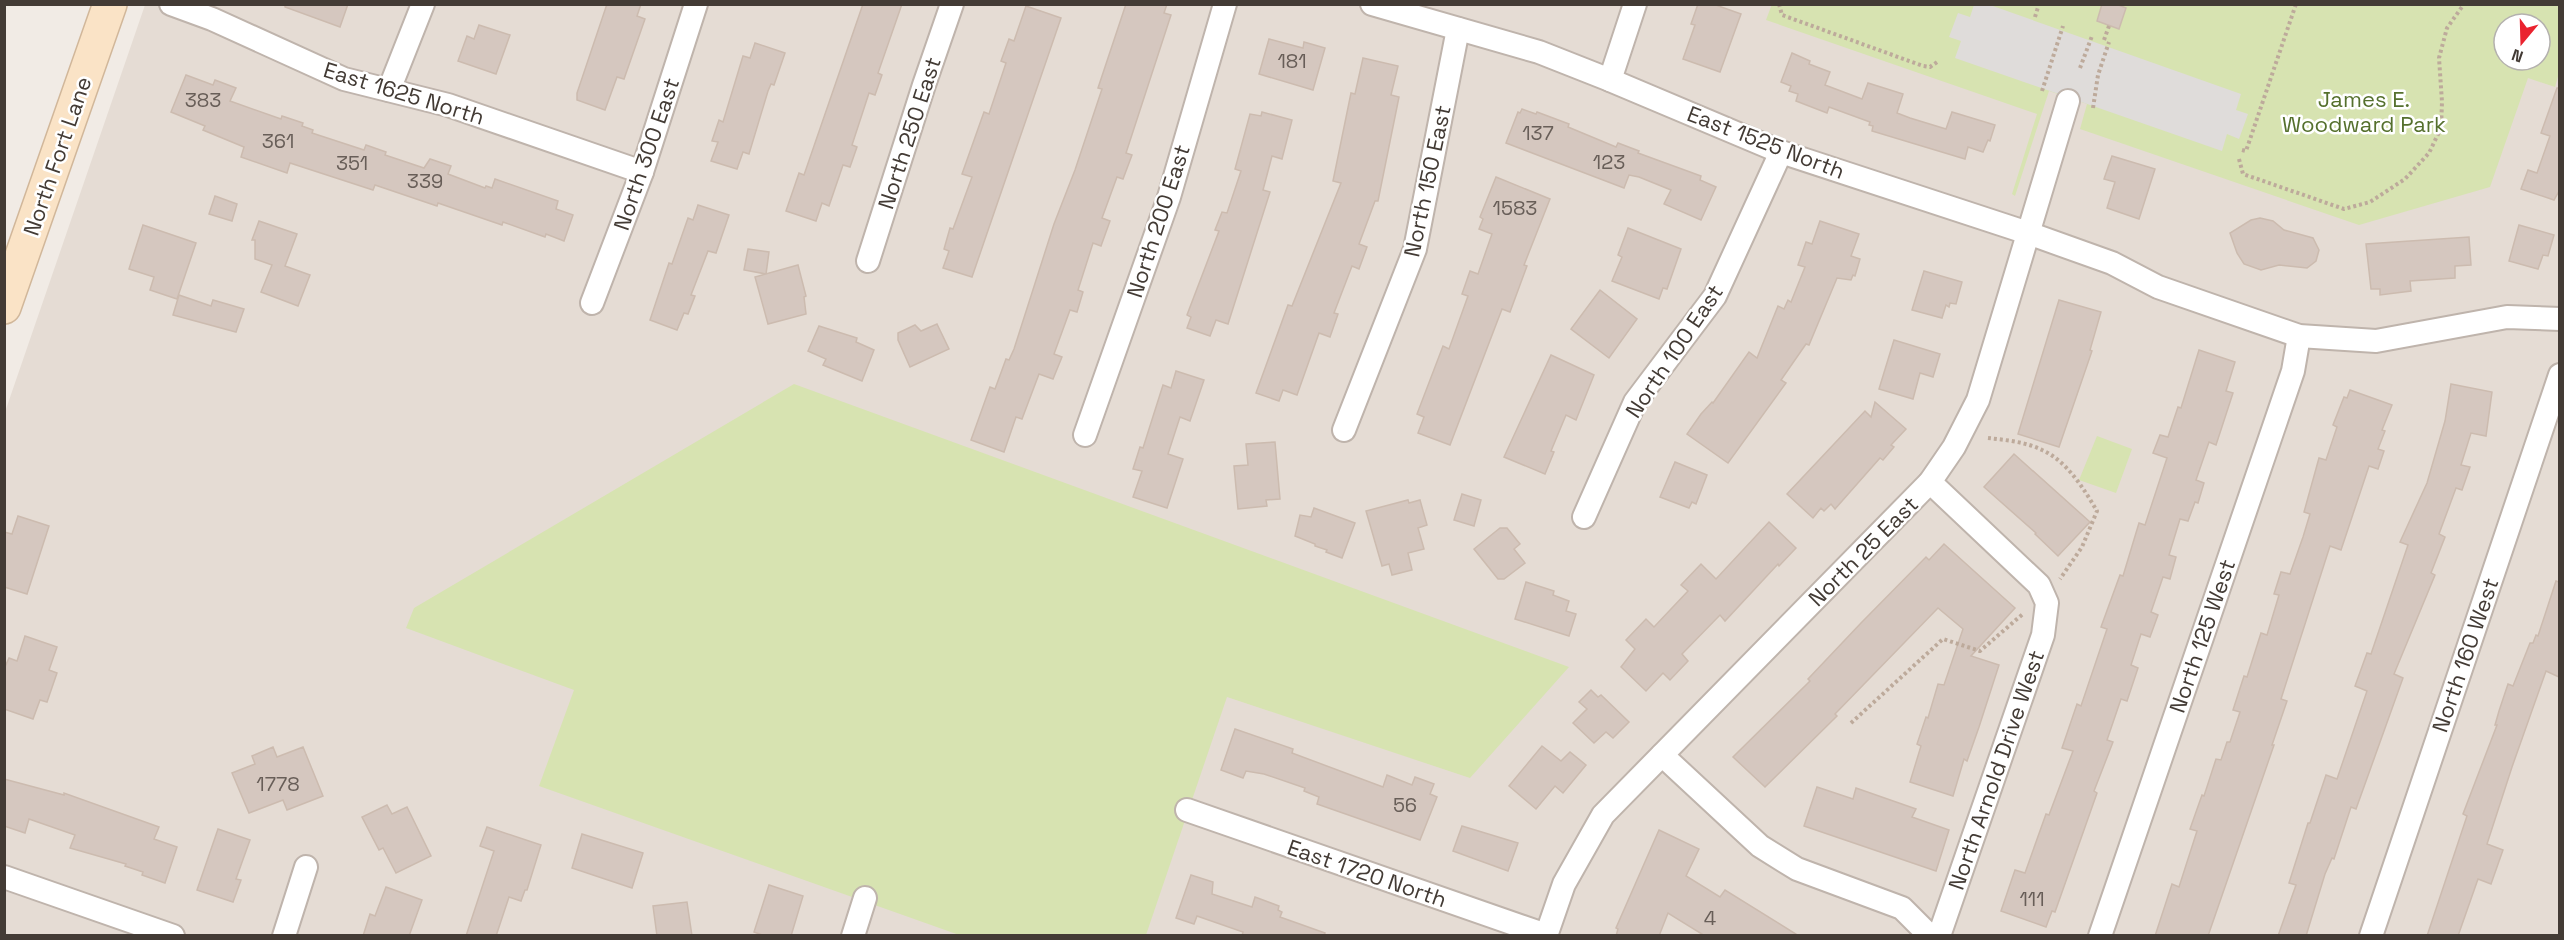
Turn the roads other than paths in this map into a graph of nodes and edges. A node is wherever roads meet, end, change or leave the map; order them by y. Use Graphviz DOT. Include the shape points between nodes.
graph roads {
  1 [pos="110,4"];
  2 [pos="171,4"];
  3 [pos="423,4"];
  4 [pos="696,4"];
  5 [pos="952,4"];
  6 [pos="1225,4"];
  7 [pos="1372,4"];
  8 [pos="1635,4"];
  9 [pos="1458,29"];
  10 [pos="1610,80"];
  11 [pos="389,90"];
  12 [pos="2068,101"];
  13 [pos="1781,152"];
  14 [pos="642,172"];
  15 [pos="2028,233"];
  16 [pos="868,261"];
  17 [pos="592,303"];
  18 [pos="4,307"];
  19 [pos="2559,319"];
  20 [pos="2300,336"];
  21 [pos="2559,375"];
  22 [pos="1344,430"];
  23 [pos="1085,435"];
  24 [pos="1930,482"];
  25 [pos="1584,517"];
  26 [pos="1662,755"];
  27 [pos="1187,810"];
  28 [pos="306,867"];
  29 [pos="4,877"];
  30 [pos="865,898"];
  31 [pos="1546,935"];
  32 [pos="173,936"];
  33 [pos="284,936"];
  34 [pos="852,936"];
  35 [pos="1930,936"];
  36 [pos="1939,936"];
  37 [pos="2100,936"];
  38 [pos="2371,936"];
  1 -- 18 [label="street, North Fort Lane"];
  2 -- 11 [label="street, East 1625 North" via="344,79"];
  3 -- 11 [label="street"];
  4 -- 14 [label="street, North 300 East"];
  5 -- 16 [label="street, North 250 East"];
  6 -- 23 [label="street, North 200 East" via="1169,197"];
  7 -- 9 [label="street, East 1525 North"];
  8 -- 10 [label="street"];
  9 -- 10 [label="street, East 1525 North" via="1539,52"];
  9 -- 22 [label="street, North 150 East" via="1415,249"];
  10 -- 13 [label="street, East 1525 North"];
  11 -- 14 [label="street, East 1625 North" via="448,105"];
  12 -- 15 [label="street, North 25 East"];
  13 -- 15 [label="street, East 1525 North"];
  13 -- 25 [label="street, North 100 East" via="1715,296 1635,402"];
  14 -- 17 [label="street, North 300 East"];
  15 -- 20 [label="street, East 1525 North" via="2112,263 2158,287"];
  15 -- 24 [label="street, North 25 East" via="1978,400 1954,447"];
  19 -- 20 [label="street, East 1525 North" via="2507,317 2376,341"];
  20 -- 37 [label="street, North 125 West" via="2289,382"];
  21 -- 38 [label="street, North 160 West"];
  24 -- 26 [label="street, North 25 East"];
  24 -- 36 [label="street, North Arnold Drive West" via="2039,585 2044,598 2043,635"];
  26 -- 31 [label="street, North 25 East" via="1603,815 1564,884"];
  26 -- 35 [label="street" via="1760,846 1797,869 1902,908"];
  27 -- 31 [label="street, East 1720 North"];
  28 -- 33 [label="street"];
  29 -- 32 [label="street"];
  30 -- 34 [label="street"];
}
